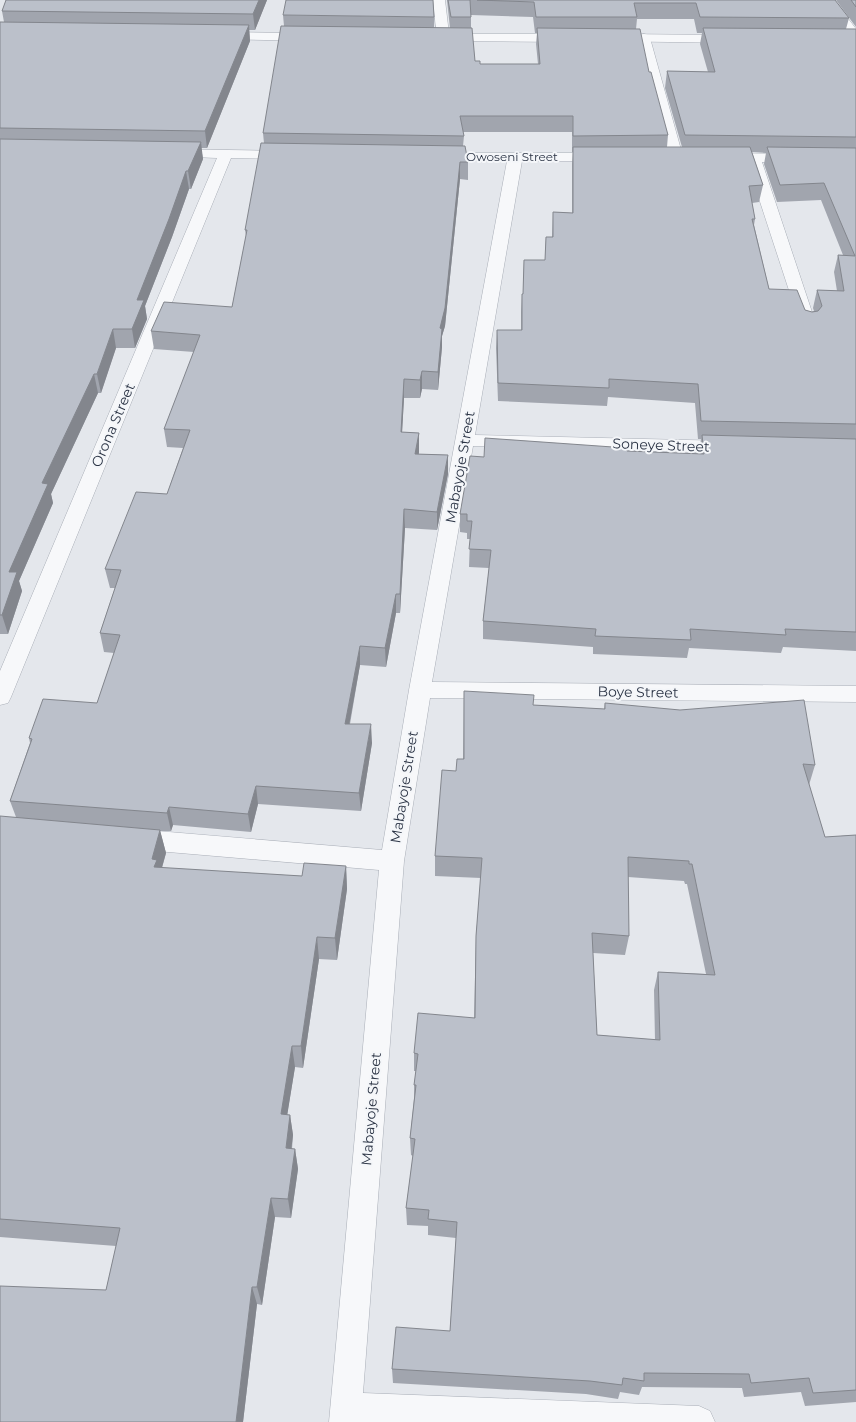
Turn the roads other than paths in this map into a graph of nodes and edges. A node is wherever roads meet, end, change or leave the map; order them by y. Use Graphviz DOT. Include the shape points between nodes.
graph roads {
  1 [pos="439,0"];
  2 [pos="828,0"];
  3 [pos="206,35"];
  4 [pos="324,37"];
  5 [pos="582,38"];
  6 [pos="598,38"];
  7 [pos="644,38"];
  8 [pos="856,38"];
  9 [pos="746,39"];
  10 [pos="840,39"];
  11 [pos="156,153"];
  12 [pos="226,154"];
  13 [pos="304,155"];
  14 [pos="421,157"];
  15 [pos="614,157"];
  16 [pos="660,157"];
  17 [pos="676,157"];
  18 [pos="691,157"];
  19 [pos="707,157"];
  20 [pos="515,158"];
  21 [pos="753,158"];
  22 [pos="856,159"];
  23 [pos="808,323"];
  24 [pos="465,440"];
  25 [pos="744,447"];
  26 [pos="420,690"];
  27 [pos="856,694"];
  28 [pos="0,697"];
  29 [pos="110,837"];
  30 [pos="392,861"];
  31 [pos="346,1415"];
  32 [pos="699,1422"];
  1 -- 5 [label="street" via="439,38"];
  2 -- 8 [label="street"];
  3 -- 4 [label="street"];
  6 -- 7 [label="street"];
  7 -- 9 [label="street"];
  7 -- 17 [label="street"];
  8 -- 10 [label="street"];
  11 -- 12 [label="street"];
  12 -- 13 [label="street"];
  12 -- 28 [label="street, Orona Street"];
  14 -- 20 [label="street, Owoseni Street"];
  15 -- 20 [label="street, Owoseni Street"];
  16 -- 17 [label="street"];
  17 -- 18 [label="street"];
  19 -- 21 [label="street"];
  20 -- 24 [label="street, Mabayoje Street"];
  21 -- 22 [label="street"];
  21 -- 23 [label="street"];
  24 -- 25 [label="street, Soneye Street"];
  24 -- 26 [label="street, Mabayoje Street"];
  26 -- 27 [label="street, Boye Street"];
  26 -- 30 [label="street, Mabayoje Street"];
  29 -- 30 [label="street"];
  30 -- 31 [label="street, Mabayoje Street"];
  31 -- 32 [label="street"];
}
